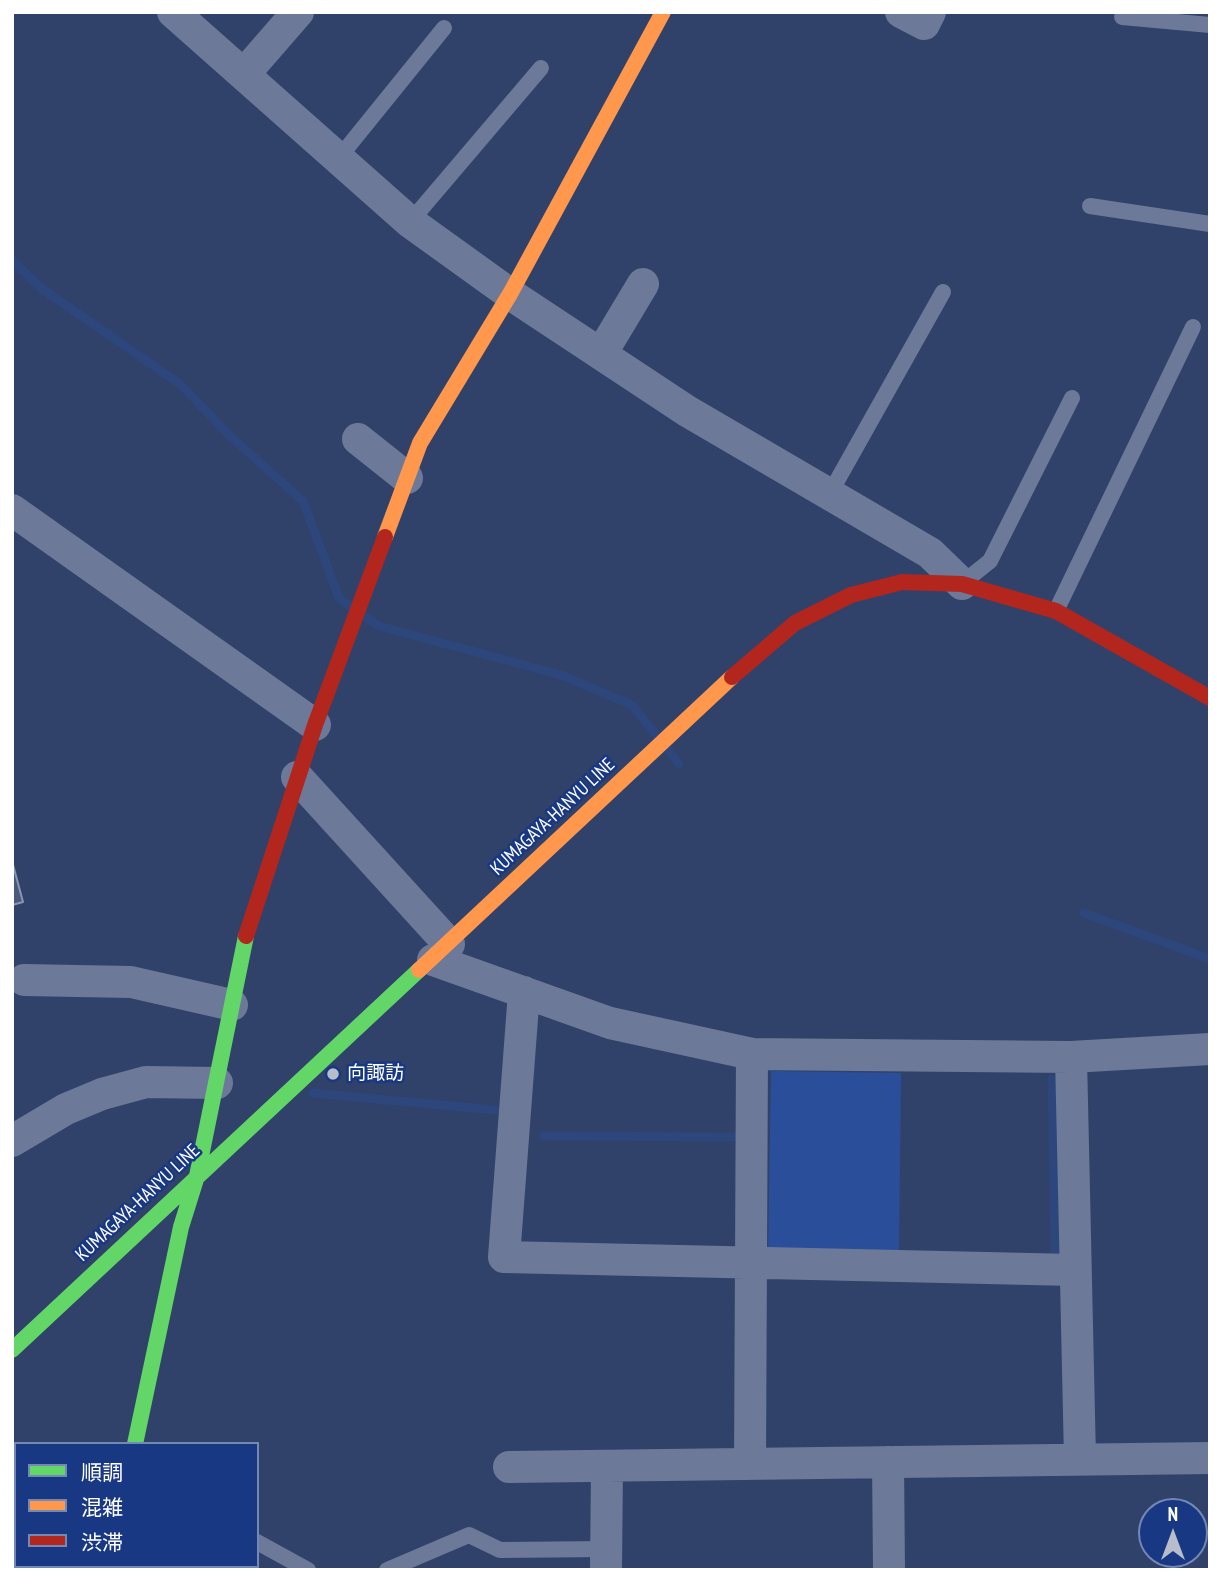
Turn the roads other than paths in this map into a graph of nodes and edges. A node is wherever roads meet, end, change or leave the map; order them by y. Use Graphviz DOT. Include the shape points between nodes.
graph roads {
  1 [pos="173,12"];
  2 [pos="298,12"];
  3 [pos="663,12"];
  4 [pos="901,12"];
  5 [pos="930,12"];
  6 [pos="1122,17"];
  7 [pos="1210,25"];
  8 [pos="444,28"];
  9 [pos="541,68"];
  10 [pos="245,73"];
  11 [pos="338,159"];
  12 [pos="1090,206"];
  13 [pos="410,222"];
  14 [pos="1210,223"];
  15 [pos="643,284"];
  16 [pos="943,292"];
  17 [pos="510,294"];
  18 [pos="1193,327"];
  19 [pos="601,354"];
  20 [pos="1072,398"];
  21 [pos="358,439"];
  22 [pos="407,478"];
  23 [pos="829,495"];
  24 [pos="12,510"];
  25 [pos="961,584"];
  26 [pos="1056,611"];
  27 [pos="1210,698"];
  28 [pos="315,725"];
  29 [pos="297,777"];
  30 [pos="441,952"];
  31 [pos="24,980"];
  32 [pos="524,992"];
  33 [pos="232,1006"];
  34 [pos="1210,1049"];
  35 [pos="752,1054"];
  36 [pos="1071,1057"];
  37 [pos="217,1083"];
  38 [pos="12,1140"];
  39 [pos="197,1176"];
  40 [pos="751,1265"];
  41 [pos="1074,1270"];
  42 [pos="12,1350"];
  43 [pos="135,1442"];
  44 [pos="1210,1458"];
  45 [pos="1080,1459"];
  46 [pos="888,1462"];
  47 [pos="750,1464"];
  48 [pos="509,1467"];
  49 [pos="607,1467"];
  50 [pos="259,1543"];
  51 [pos="606,1560"];
  52 [pos="308,1570"];
  53 [pos="387,1570"];
  54 [pos="889,1570"];
  1 -- 10 [label="street"];
  2 -- 10 [label="street"];
  3 -- 17 [label="street"];
  4 -- 5 [label="street" via="925,24"];
  6 -- 7 [label="lane"];
  8 -- 11 [label="lane"];
  9 -- 13 [label="lane"];
  10 -- 11 [label="street"];
  11 -- 13 [label="street"];
  12 -- 14 [label="lane"];
  13 -- 17 [label="street"];
  15 -- 19 [label="street"];
  16 -- 23 [label="lane"];
  17 -- 19 [label="street"];
  17 -- 22 [label="street" via="420,443"];
  18 -- 26 [label="lane"];
  19 -- 23 [label="street"];
  20 -- 25 [label="lane" via="990,561"];
  21 -- 22 [label="street"];
  22 -- 28 [label="street"];
  23 -- 25 [label="street" via="930,553"];
  24 -- 28 [label="street"];
  25 -- 26 [label="street, KUMAGAYA-HANYU LINE"];
  25 -- 30 [label="street, KUMAGAYA-HANYU LINE" via="902,582 851,596 795,623"];
  26 -- 27 [label="street, KUMAGAYA-HANYU LINE"];
  28 -- 29 [label="street"];
  29 -- 30 [label="street"];
  29 -- 33 [label="street" via="246,935"];
  30 -- 32 [label="street"];
  30 -- 39 [label="street, KUMAGAYA-HANYU LINE"];
  31 -- 33 [label="street" via="131,982"];
  32 -- 35 [label="street" via="610,1023"];
  32 -- 40 [label="street" via="504,1257"];
  33 -- 37 [label="street"];
  34 -- 36 [label="street"];
  35 -- 36 [label="street"];
  35 -- 40 [label="street"];
  36 -- 41 [label="street"];
  37 -- 38 [label="street" via="146,1082 102,1094"];
  37 -- 39 [label="street"];
  39 -- 42 [label="street, KUMAGAYA-HANYU LINE"];
  39 -- 43 [label="street" via="181,1227"];
  40 -- 41 [label="street"];
  40 -- 47 [label="street"];
  41 -- 45 [label="street"];
  44 -- 45 [label="street"];
  45 -- 46 [label="street"];
  46 -- 47 [label="street"];
  46 -- 54 [label="street"];
  47 -- 49 [label="street"];
  48 -- 49 [label="street"];
  49 -- 51 [label="street"];
  50 -- 52 [label="lane"];
  51 -- 53 [label="lane" via="500,1550 469,1535"];
}
